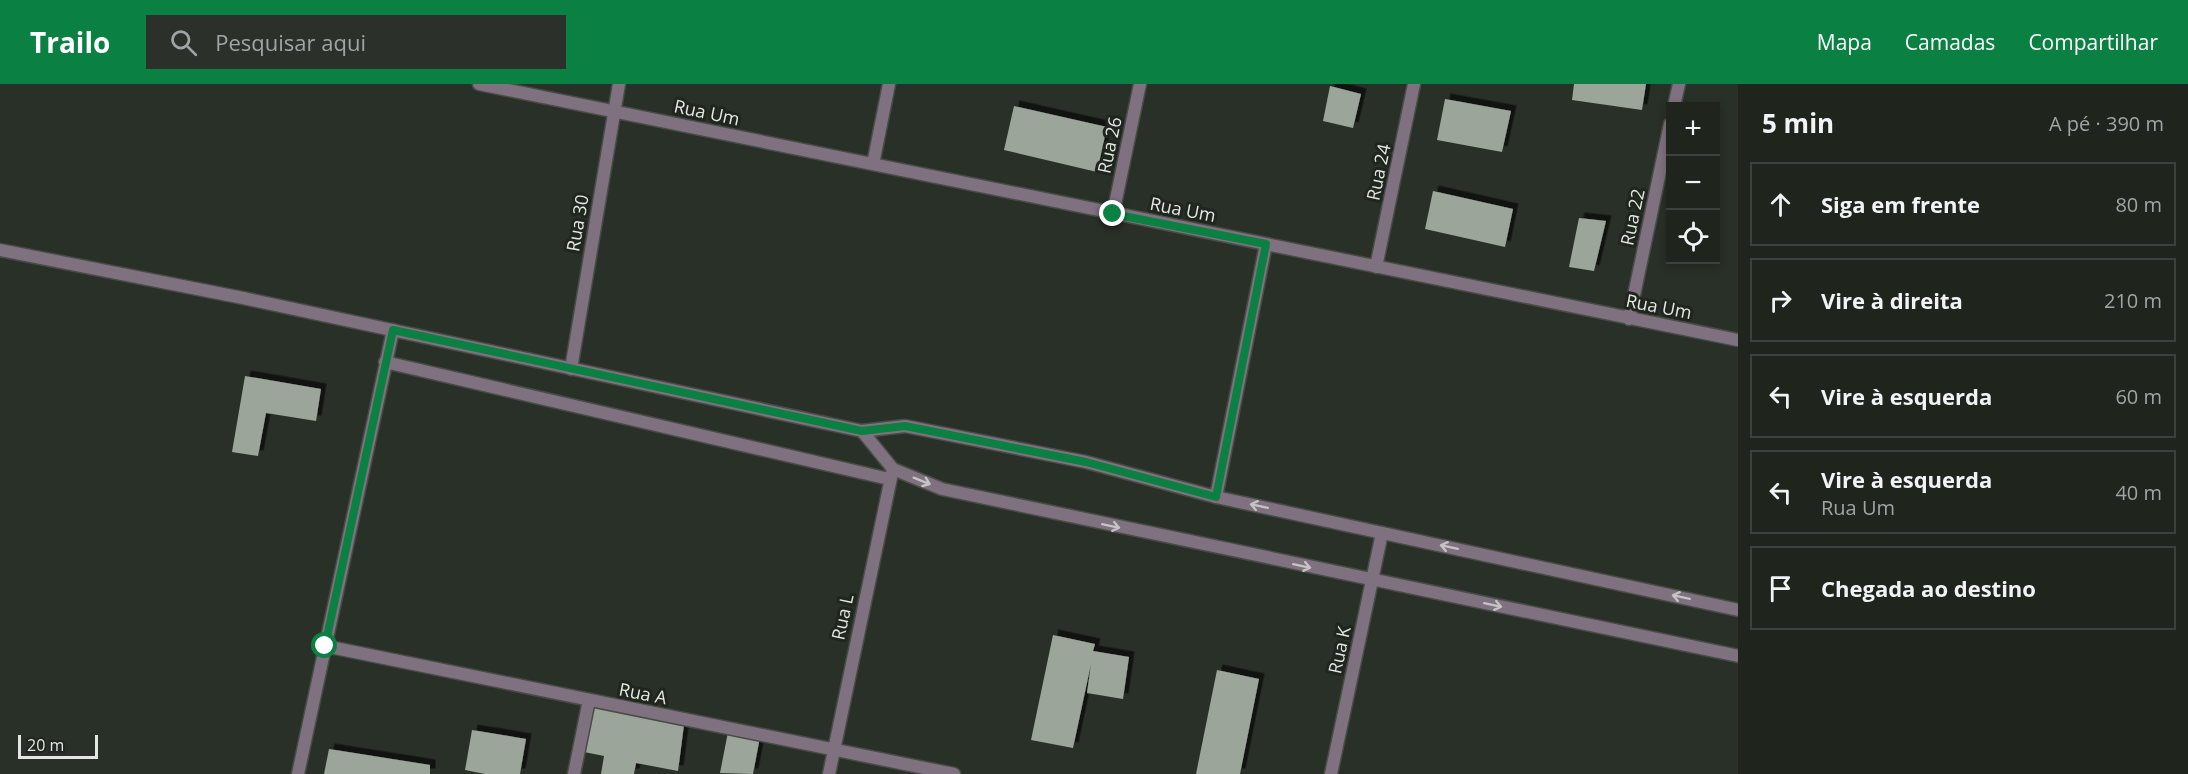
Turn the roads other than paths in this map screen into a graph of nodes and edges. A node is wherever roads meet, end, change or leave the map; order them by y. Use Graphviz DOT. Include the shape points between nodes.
graph roads {
  1 [pos="479,84"];
  2 [pos="619,84"];
  3 [pos="889,84"];
  4 [pos="1140,84"];
  5 [pos="1414,84"];
  6 [pos="1679,84"];
  7 [pos="1675,102"];
  8 [pos="614,112"];
  9 [pos="1666,147"];
  10 [pos="873,164"];
  11 [pos="1113,214"];
  12 [pos="1266,244"];
  13 [pos="0,250"];
  14 [pos="1376,267"];
  15 [pos="1629,319"];
  16 [pos="393,330"];
  17 [pos="1738,340"];
  18 [pos="385,362"];
  19 [pos="571,369"];
  20 [pos="862,431"];
  21 [pos="891,474"];
  22 [pos="1216,497"];
  23 [pos="1382,533"];
  24 [pos="1371,580"];
  25 [pos="1738,610"];
  26 [pos="325,646"];
  27 [pos="1738,656"];
  28 [pos="589,700"];
  29 [pos="834,750"];
  30 [pos="298,774"];
  31 [pos="574,774"];
  32 [pos="828,774"];
  33 [pos="954,774"];
  34 [pos="1331,774"];
  1 -- 8 [label="street, Rua Um"];
  2 -- 8 [label="street, Rua 30"];
  3 -- 10 [label="street"];
  4 -- 11 [label="street, Rua 26"];
  5 -- 14 [label="street, Rua 24"];
  6 -- 7 [label="street"];
  8 -- 10 [label="street, Rua Um"];
  8 -- 19 [label="street, Rua 30"];
  9 -- 15 [label="street, Rua 22"];
  10 -- 11 [label="street, Rua Um"];
  11 -- 12 [label="street, Rua Um"];
  12 -- 14 [label="street, Rua Um"];
  12 -- 22 [label="street"];
  13 -- 16 [label="street"];
  14 -- 15 [label="street, Rua Um"];
  15 -- 17 [label="street, Rua Um"];
  16 -- 18 [label="street"];
  16 -- 19 [label="street"];
  18 -- 21 [label="street"];
  18 -- 26 [label="street"];
  19 -- 20 [label="street"];
  20 -- 21 [label="street"];
  20 -- 22 [label="street" via="905,426 1086,462"];
  21 -- 24 [label="street, one-way" via="942,489"];
  21 -- 29 [label="street, Rua L"];
  23 -- 22 [label="street, one-way"];
  23 -- 24 [label="street, Rua K"];
  25 -- 23 [label="street, one-way"];
  24 -- 27 [label="street, one-way"];
  24 -- 34 [label="street, Rua K"];
  26 -- 28 [label="street, Rua A"];
  26 -- 30 [label="street"];
  28 -- 29 [label="street, Rua A"];
  28 -- 31 [label="street"];
  29 -- 32 [label="street, Rua L"];
  29 -- 33 [label="street, Rua A"];
}
